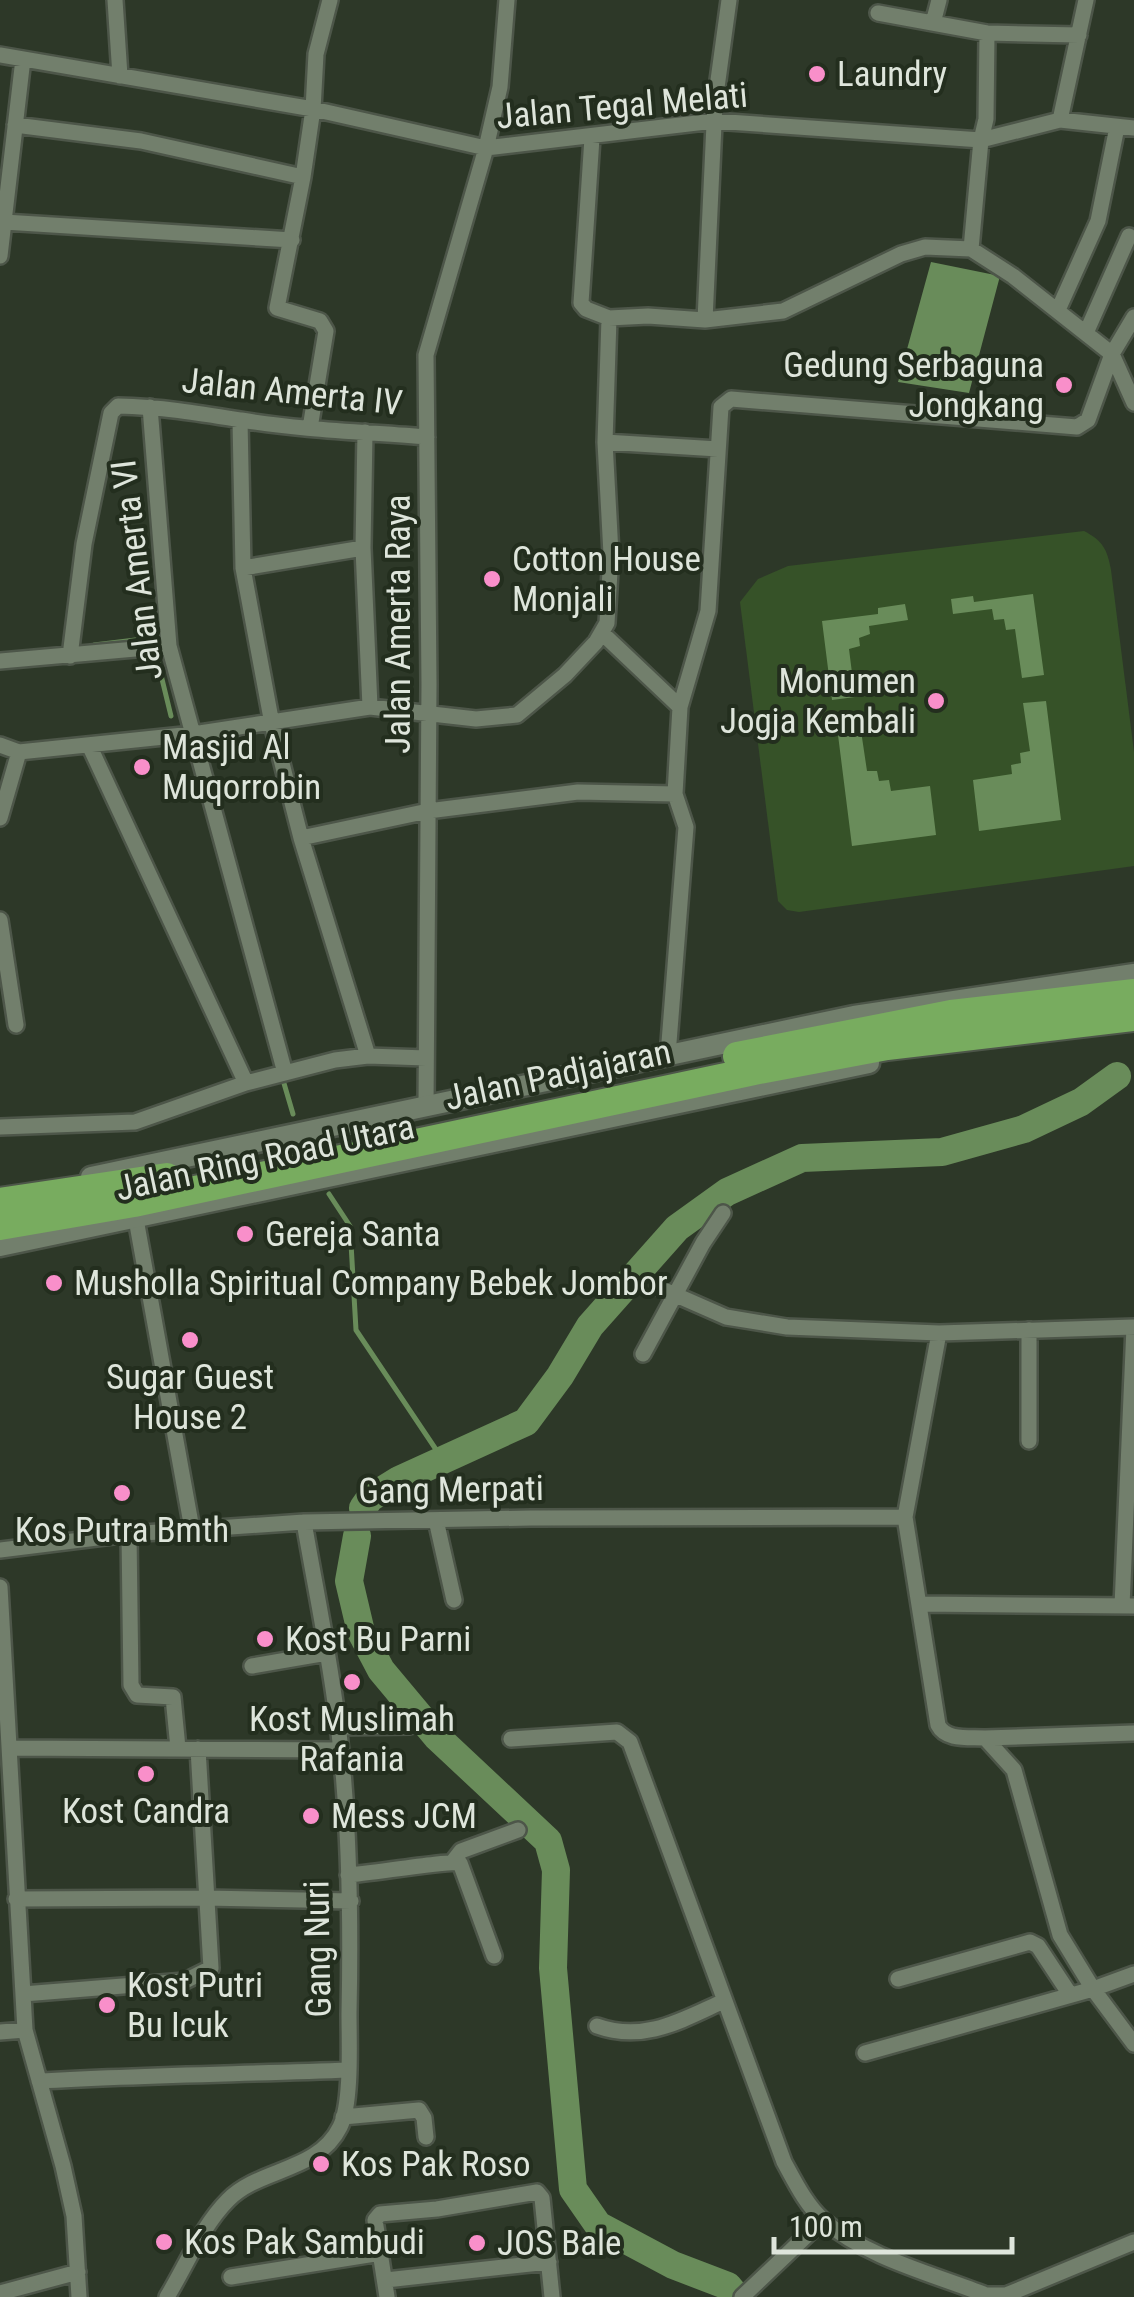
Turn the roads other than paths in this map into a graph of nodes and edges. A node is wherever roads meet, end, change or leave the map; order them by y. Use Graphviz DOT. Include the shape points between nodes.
graph roads {
  1 [pos="114,0"];
  2 [pos="330,0"];
  3 [pos="507,0"];
  4 [pos="729,0"];
  5 [pos="939,0"];
  6 [pos="1086,0"];
  7 [pos="878,13"];
  8 [pos="933,23"];
  9 [pos="987,33"];
  10 [pos="1079,35"];
  11 [pos="0,56"];
  12 [pos="23,59"];
  13 [pos="120,76"];
  14 [pos="313,110"];
  15 [pos="1060,120"];
  16 [pos="714,121"];
  17 [pos="15,124"];
  18 [pos="1126,127"];
  19 [pos="592,138"];
  20 [pos="981,140"];
  21 [pos="486,148"];
  22 [pos="303,177"];
  23 [pos="4,178"];
  24 [pos="4,222"];
  25 [pos="1129,236"];
  26 [pos="292,240"];
  27 [pos="971,249"];
  28 [pos="0,256"];
  29 [pos="1058,310"];
  30 [pos="1134,317"];
  31 [pos="609,318"];
  32 [pos="705,320"];
  33 [pos="1086,333"];
  34 [pos="1112,354"];
  35 [pos="1134,403"];
  36 [pos="150,407"];
  37 [pos="240,420"];
  38 [pos="310,428"];
  39 [pos="365,432"];
  40 [pos="427,436"];
  41 [pos="606,442"];
  42 [pos="718,449"];
  43 [pos="363,548"];
  44 [pos="242,568"];
  45 [pos="602,633"];
  46 [pos="169,646"];
  47 [pos="70,656"];
  48 [pos="0,660"];
  49 [pos="680,707"];
  50 [pos="370,708"];
  51 [pos="429,716"];
  52 [pos="272,724"];
  53 [pos="193,734"];
  54 [pos="0,745"];
  55 [pos="90,747"];
  56 [pos="18,752"];
  57 [pos="675,794"];
  58 [pos="428,811"];
  59 [pos="0,818"];
  60 [pos="301,838"];
  61 [pos="0,920"];
  62 [pos="1134,974"];
  63 [pos="5,986"];
  64 [pos="1134,992"];
  65 [pos="1134,1017"];
  66 [pos="16,1026"];
  67 [pos="1134,1026"];
  68 [pos="668,1055"];
  69 [pos="368,1056"];
  70 [pos="426,1058"];
  71 [pos="285,1073"];
  72 [pos="755,1079"];
  73 [pos="246,1084"];
  74 [pos="426,1108"];
  75 [pos="0,1127"];
  76 [pos="59,1194"];
  77 [pos="0,1202"];
  78 [pos="134,1212"];
  79 [pos="723,1213"];
  80 [pos="0,1226"];
  81 [pos="0,1246"];
  82 [pos="653,1285"];
  83 [pos="675,1296"];
  84 [pos="1134,1326"];
  85 [pos="1030,1330"];
  86 [pos="938,1333"];
  87 [pos="643,1354"];
  88 [pos="1029,1441"];
  89 [pos="1131,1462"];
  90 [pos="905,1517"];
  91 [pos="436,1520"];
  92 [pos="304,1522"];
  93 [pos="192,1529"];
  94 [pos="130,1534"];
  95 [pos="0,1550"];
  96 [pos="0,1587"];
  97 [pos="454,1600"];
  98 [pos="921,1604"];
  99 [pos="1128,1606"];
  100 [pos="327,1653"];
  101 [pos="252,1666"];
  102 [pos="410,1726"];
  103 [pos="338,1727"];
  104 [pos="1134,1733"];
  105 [pos="985,1738"];
  106 [pos="511,1739"];
  107 [pos="178,1748"];
  108 [pos="198,1749"];
  109 [pos="341,1750"];
  110 [pos="7,1759"];
  111 [pos="518,1830"];
  112 [pos="454,1860"];
  113 [pos="348,1875"];
  114 [pos="205,1898"];
  115 [pos="16,1899"];
  116 [pos="351,1902"];
  117 [pos="494,1956"];
  118 [pos="1134,1974"];
  119 [pos="898,1980"];
  120 [pos="1093,1989"];
  121 [pos="1069,1993"];
  122 [pos="23,1994"];
  123 [pos="724,2001"];
  124 [pos="597,2026"];
  125 [pos="25,2030"];
  126 [pos="0,2032"];
  127 [pos="1134,2044"];
  128 [pos="865,2054"];
  129 [pos="349,2070"];
  130 [pos="39,2081"];
  131 [pos="343,2117"];
  132 [pos="426,2137"];
  133 [pos="824,2220"];
  134 [pos="1134,2242"];
  135 [pos="382,2253"];
  136 [pos="549,2262"];
  137 [pos="78,2272"];
  138 [pos="231,2276"];
  139 [pos="386,2280"];
  140 [pos="747,2291"];
  141 [pos="0,2293"];
  142 [pos="985,2296"];
  143 [pos="79,2297"];
  144 [pos="168,2297"];
  145 [pos="387,2297"];
  146 [pos="552,2297"];
  1 -- 13 [label="street"];
  2 -- 14 [label="street" via="316,54"];
  3 -- 21 [label="street, Jalan Amerta Raya" via="500,87"];
  4 -- 16 [label="street"];
  5 -- 8 [label="street"];
  6 -- 10 [label="street"];
  7 -- 8 [label="street"];
  8 -- 9 [label="street"];
  9 -- 10 [label="street"];
  9 -- 20 [label="street"];
  10 -- 15 [label="street"];
  11 -- 12 [label="street, Jalan Tegal Melati"];
  12 -- 13 [label="street, Jalan Tegal Melati"];
  12 -- 17 [label="street"];
  13 -- 14 [label="street, Jalan Tegal Melati"];
  14 -- 21 [label="street, Jalan Tegal Melati"];
  14 -- 22 [label="street"];
  15 -- 18 [label="street, Jalan Tegal Melati"];
  15 -- 20 [label="street, Jalan Tegal Melati"];
  16 -- 19 [label="street, Jalan Tegal Melati"];
  16 -- 20 [label="street, Jalan Tegal Melati"];
  16 -- 32 [label="street"];
  17 -- 22 [label="street" via="141,142"];
  17 -- 23 [label="street"];
  18 -- 29 [label="street" via="1098,221"];
  19 -- 21 [label="street, Jalan Tegal Melati"];
  19 -- 31 [label="street" via="581,303"];
  20 -- 27 [label="street"];
  21 -- 40 [label="street, Jalan Amerta Raya" via="426,356"];
  22 -- 26 [label="street"];
  23 -- 24 [label="street"];
  24 -- 26 [label="street"];
  24 -- 28 [label="street"];
  25 -- 33 [label="street"];
  26 -- 38 [label="street" via="277,308 320,321 326,331"];
  27 -- 29 [label="street"];
  27 -- 32 [label="street" via="926,247 782,311"];
  29 -- 33 [label="street"];
  30 -- 34 [label="street"];
  31 -- 32 [label="street"];
  31 -- 41 [label="street"];
  33 -- 34 [label="street"];
  34 -- 35 [label="street"];
  34 -- 42 [label="street" via="1088,420 1077,426 731,399 721,408"];
  36 -- 37 [label="street, Jalan Amerta IV"];
  36 -- 46 [label="street, Jalan Amerta VI"];
  36 -- 47 [label="street" via="118,406 111,414"];
  37 -- 38 [label="street, Jalan Amerta IV"];
  37 -- 44 [label="street"];
  38 -- 39 [label="street, Jalan Amerta IV"];
  39 -- 40 [label="street, Jalan Amerta IV"];
  39 -- 43 [label="street"];
  40 -- 51 [label="street, Jalan Amerta Raya"];
  41 -- 42 [label="street"];
  41 -- 45 [label="street" via="611,554"];
  42 -- 49 [label="street" via="708,611"];
  43 -- 44 [label="street"];
  43 -- 50 [label="street"];
  44 -- 52 [label="street"];
  45 -- 49 [label="street"];
  45 -- 51 [label="street" via="517,715"];
  46 -- 47 [label="street"];
  46 -- 53 [label="street, Jalan Amerta VI"];
  47 -- 48 [label="street"];
  49 -- 57 [label="street"];
  50 -- 51 [label="street"];
  50 -- 52 [label="street"];
  51 -- 58 [label="street, Jalan Amerta Raya"];
  52 -- 53 [label="street"];
  52 -- 60 [label="street"];
  53 -- 55 [label="street"];
  53 -- 71 [label="street, Jalan Amerta VI"];
  54 -- 56 [label="street"];
  55 -- 56 [label="street"];
  55 -- 73 [label="street"];
  56 -- 59 [label="street"];
  57 -- 58 [label="street" via="578,792"];
  57 -- 68 [label="street" via="686,827"];
  58 -- 60 [label="street"];
  58 -- 70 [label="street, Jalan Amerta Raya"];
  60 -- 69 [label="street"];
  61 -- 63 [label="street"];
  62 -- 68 [label="street, Jalan Ring Road Utara" via="854,1016"];
  63 -- 66 [label="street"];
  64 -- 76 [label="highway, Jalan Padjajaran" via="857,1030 133,1184"];
  65 -- 72 [label="highway, Jalan Padjajaran" via="886,1046"];
  67 -- 72 [label="street"];
  68 -- 74 [label="street, Jalan Ring Road Utara"];
  69 -- 70 [label="street"];
  69 -- 71 [label="street"];
  70 -- 74 [label="street, Jalan Amerta Raya"];
  71 -- 73 [label="street"];
  72 -- 78 [label="highway, Jalan Padjajaran"];
  73 -- 75 [label="street" via="135,1122"];
  74 -- 76 [label="street, Jalan Ring Road Utara" via="106,1173 78,1180"];
  76 -- 77 [label="highway, Jalan Padjajaran"];
  78 -- 80 [label="highway, Jalan Padjajaran"];
  78 -- 81 [label="street, Jalan Ring Road Utara"];
  78 -- 93 [label="street"];
  79 -- 83 [label="street"];
  82 -- 83 [label="street"];
  83 -- 86 [label="street" via="726,1317 786,1328"];
  83 -- 87 [label="street"];
  84 -- 85 [label="street"];
  84 -- 89 [label="street"];
  85 -- 86 [label="street"];
  85 -- 88 [label="street"];
  86 -- 90 [label="street"];
  89 -- 99 [label="street"];
  90 -- 91 [label="street, Gang Merpati"];
  90 -- 98 [label="street"];
  91 -- 92 [label="street, Gang Merpati"];
  91 -- 97 [label="street"];
  92 -- 93 [label="street, Gang Merpati"];
  92 -- 100 [label="street, Gang Nuri"];
  93 -- 94 [label="street, Gang Merpati"];
  94 -- 95 [label="street, Gang Merpati"];
  94 -- 107 [label="street" via="131,1685 138,1695 173,1697"];
  96 -- 110 [label="street"];
  98 -- 99 [label="street"];
  98 -- 105 [label="street" via="940,1730"];
  100 -- 101 [label="street"];
  100 -- 103 [label="street, Gang Nuri"];
  102 -- 103 [label="street"];
  103 -- 109 [label="street, Gang Nuri"];
  104 -- 105 [label="street"];
  105 -- 120 [label="street" via="1014,1770 1060,1935"];
  106 -- 123 [label="street" via="617,1732 630,1742"];
  107 -- 108 [label="street"];
  107 -- 110 [label="street"];
  108 -- 109 [label="street"];
  108 -- 114 [label="street"];
  109 -- 113 [label="street, Gang Nuri"];
  110 -- 115 [label="street"];
  111 -- 112 [label="street" via="461,1851"];
  112 -- 113 [label="street"];
  112 -- 117 [label="street"];
  113 -- 116 [label="street, Gang Nuri"];
  114 -- 115 [label="street"];
  114 -- 116 [label="street"];
  114 -- 122 [label="street" via="212,1958 206,1972 185,1981"];
  115 -- 122 [label="street"];
  116 -- 129 [label="street, Gang Nuri"];
  118 -- 120 [label="street"];
  119 -- 121 [label="street" via="1025,1942 1038,1946"];
  120 -- 121 [label="street"];
  120 -- 127 [label="street"];
  121 -- 128 [label="street"];
  122 -- 125 [label="street"];
  123 -- 124 [label="street" via="652,2032"];
  123 -- 133 [label="street" via="784,2162"];
  125 -- 126 [label="street"];
  125 -- 130 [label="street"];
  129 -- 130 [label="street"];
  129 -- 131 [label="street, Gang Nuri"];
  130 -- 137 [label="street" via="70,2199"];
  131 -- 132 [label="street" via="419,2110"];
  131 -- 144 [label="street" via="334,2136 298,2166 229,2198"];
  133 -- 140 [label="street"];
  133 -- 142 [label="street" via="867,2248"];
  134 -- 142 [label="street" via="1006,2295"];
  135 -- 136 [label="street" via="376,2220 384,2211 537,2192"];
  135 -- 138 [label="street"];
  135 -- 139 [label="street"];
  136 -- 139 [label="street"];
  136 -- 146 [label="street"];
  137 -- 141 [label="street"];
  137 -- 143 [label="street"];
  139 -- 145 [label="street"];
}
